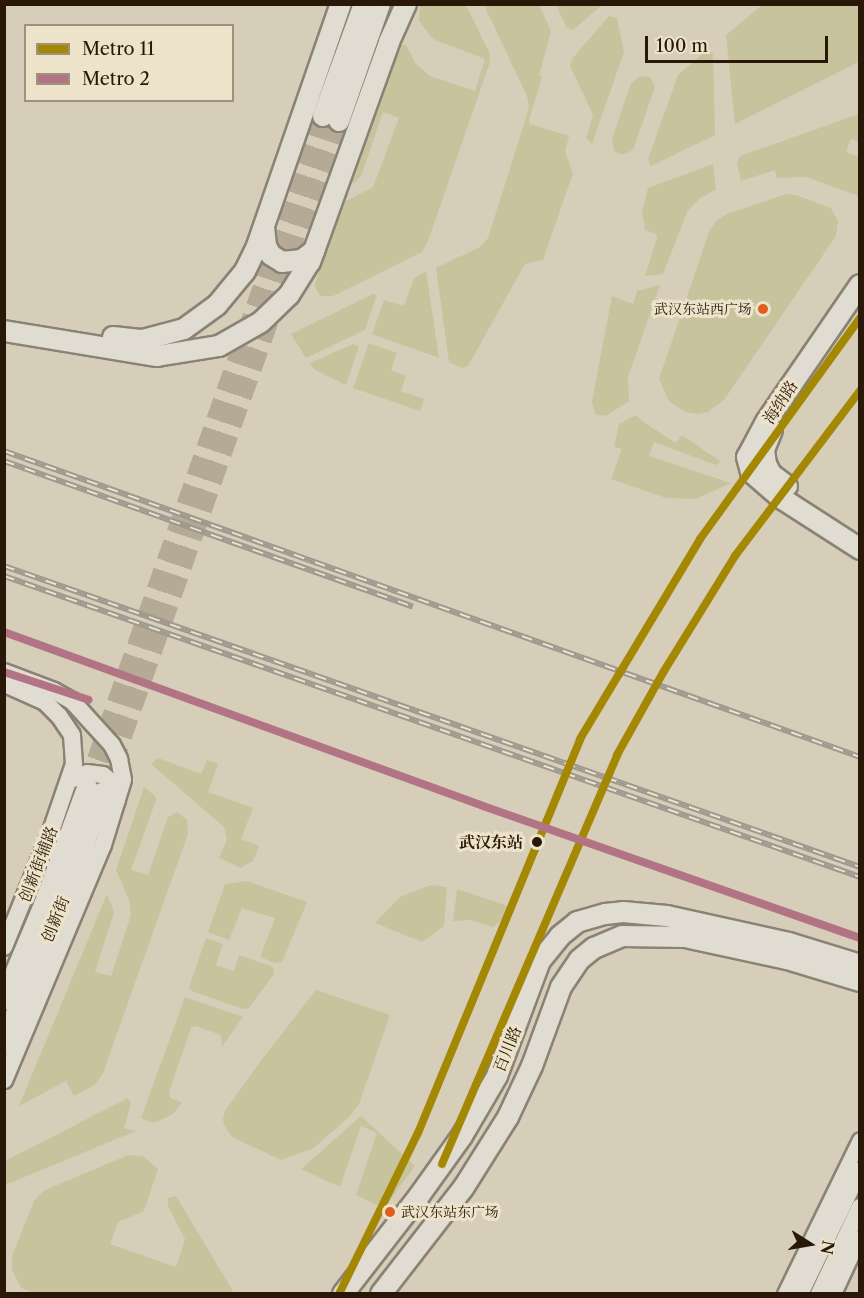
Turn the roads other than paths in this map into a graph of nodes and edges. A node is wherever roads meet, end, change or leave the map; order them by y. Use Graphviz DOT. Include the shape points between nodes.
graph roads {
  1 [pos="341,4"];
  2 [pos="364,4"];
  3 [pos="380,4"];
  4 [pos="406,4"];
  5 [pos="264,224"];
  6 [pos="315,250"];
  7 [pos="860,285"];
  8 [pos="860,302"];
  9 [pos="4,318"];
  10 [pos="4,331"];
  11 [pos="860,533"];
  12 [pos="860,549"];
  13 [pos="4,672"];
  14 [pos="4,684"];
  15 [pos="94,791"];
  16 [pos="4,947"];
  17 [pos="860,965"];
  18 [pos="860,981"];
  19 [pos="4,1000"];
  20 [pos="513,1033"];
  21 [pos="4,1044"];
  22 [pos="532,1066"];
  23 [pos="4,1080"];
  24 [pos="860,1140"];
  25 [pos="860,1170"];
  26 [pos="860,1207"];
  27 [pos="860,1238"];
  28 [pos="344,1293"];
  29 [pos="381,1293"];
  30 [pos="785,1293"];
  31 [pos="800,1293"];
  32 [pos="819,1293"];
  33 [pos="834,1293"];
  1 -- 5 [label="main road"];
  2 -- 3 [label="main road" via="331,118"];
  4 -- 6 [label="main road"];
  5 -- 6 [label="main road" via="266,246 282,262 302,260"];
  5 -- 9 [label="main road" via="244,271 217,305 202,318 169,335 128,339"];
  6 -- 10 [label="main road" via="301,279 277,308 248,331 219,346 157,356"];
  7 -- 12 [label="main road, 海纳路" via="766,422 747,457 751,472 781,498"];
  8 -- 11 [label="main road, 海纳路" via="774,427 764,450 771,474"];
  13 -- 15 [label="street" via="72,701 112,745 123,780"];
  14 -- 15 [label="street" via="45,702 59,716 72,735 74,764"];
  15 -- 16 [label="street, 创新街辅路"];
  15 -- 19 [label="main road, 创新街"];
  15 -- 21 [label="main road, 创新街" via="80,856"];
  15 -- 23 [label="street" via="74,916"];
  17 -- 20 [label="main road, 百川路" via="712,925 641,913 605,914 577,922 548,950 540,961"];
  18 -- 22 [label="main road, 百川路" via="787,959 685,937 622,936 594,948 568,972"];
  20 -- 22 [label="main road" via="530,1009 539,1011"];
  20 -- 28 [label="main road, 百川路" via="496,1076 462,1136"];
  22 -- 29 [label="main road, 百川路" via="508,1117 464,1187"];
  24 -- 30 [label="street"];
  25 -- 31 [label="street"];
  26 -- 32 [label="street"];
  27 -- 33 [label="street"];
}
